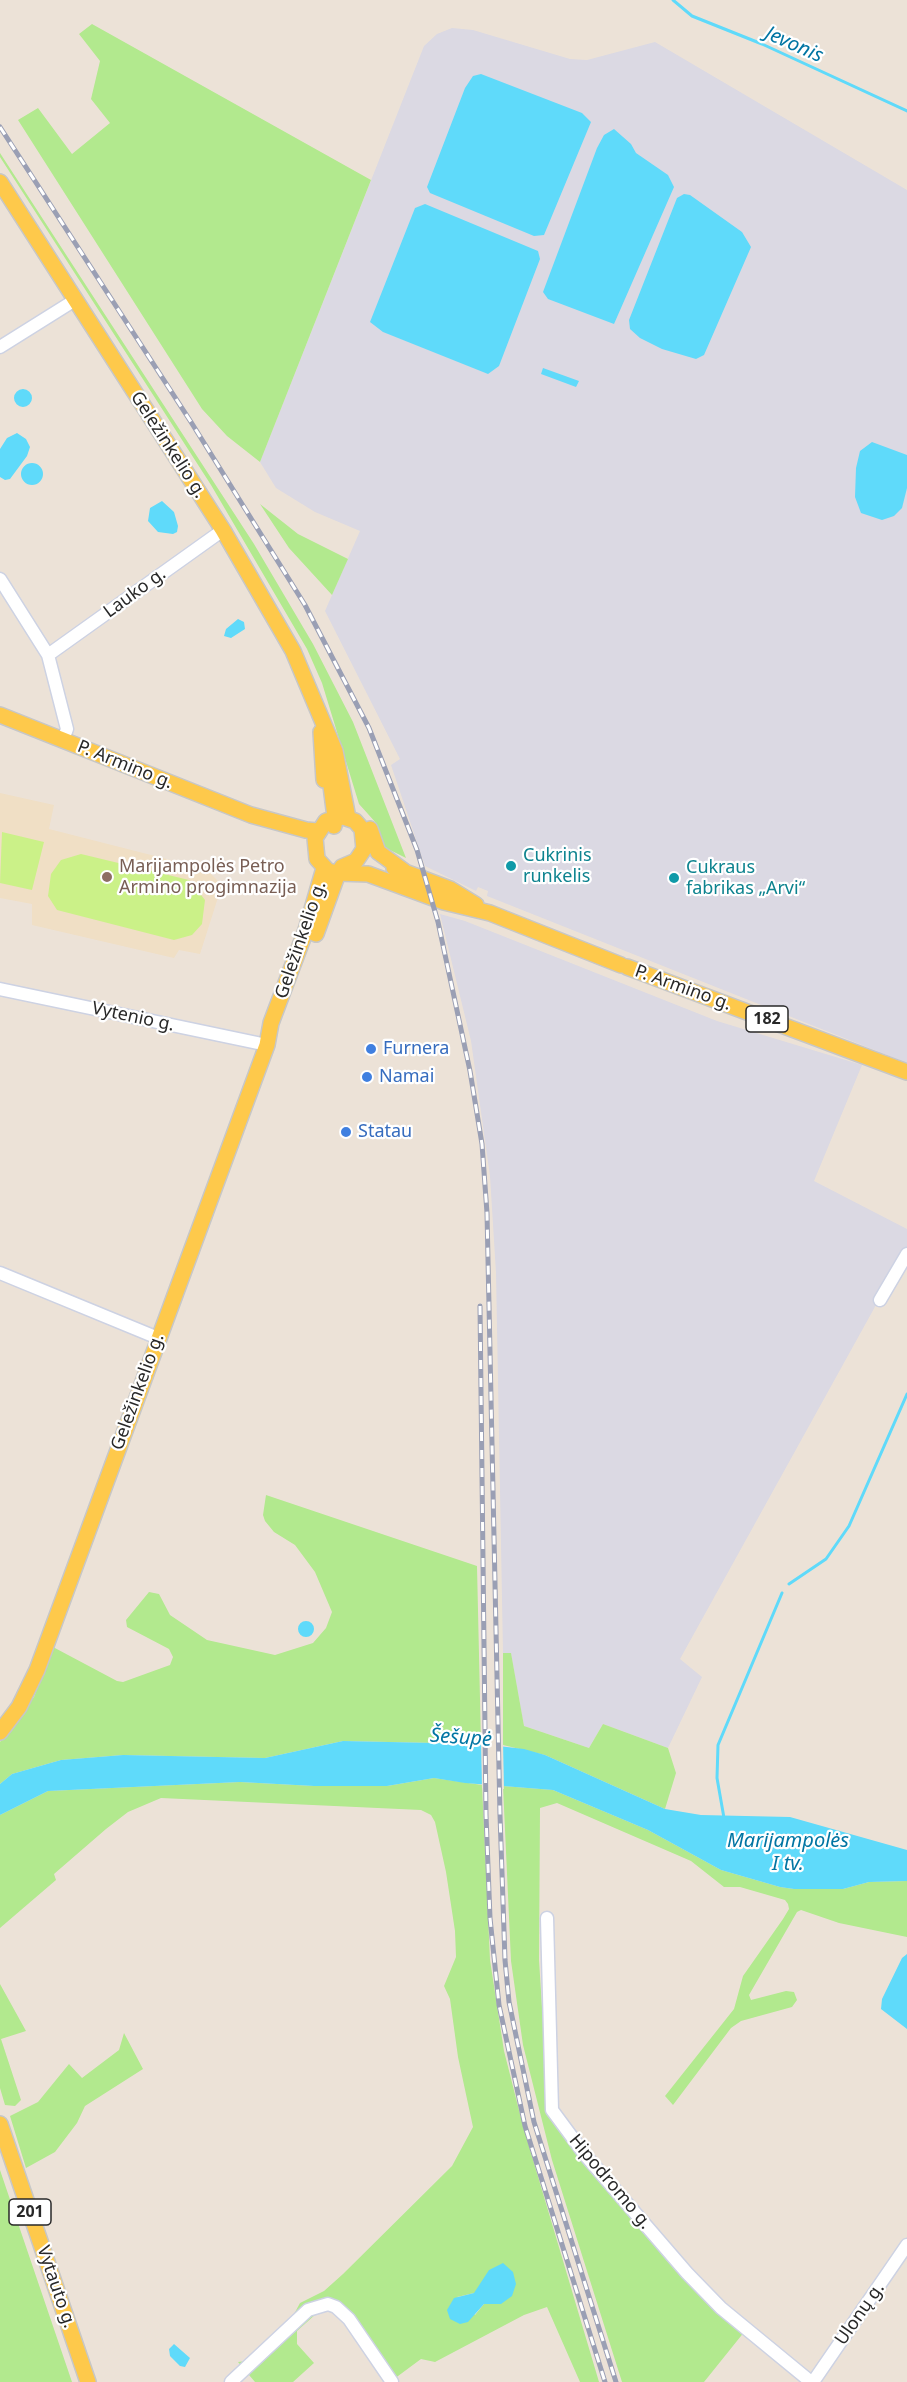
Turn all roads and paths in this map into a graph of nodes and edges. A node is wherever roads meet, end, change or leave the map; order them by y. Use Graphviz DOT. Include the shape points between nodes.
graph roads {
  1 [pos="0,182"];
  2 [pos="75,300"];
  3 [pos="0,347"];
  4 [pos="223,530"];
  5 [pos="0,579"];
  6 [pos="48,655"];
  7 [pos="0,715"];
  8 [pos="63,740"];
  9 [pos="329,750"];
  10 [pos="327,830"];
  11 [pos="346,865"];
  12 [pos="401,877"];
  13 [pos="0,989"];
  14 [pos="267,1045"];
  15 [pos="907,1072"];
  16 [pos="907,1254"];
  17 [pos="0,1273"];
  18 [pos="880,1300"];
  19 [pos="158,1338"];
  20 [pos="0,1732"];
  21 [pos="547,1918"];
  22 [pos="0,2124"];
  23 [pos="907,2246"];
  24 [pos="88,2382"];
  25 [pos="231,2382"];
  26 [pos="392,2382"];
  27 [pos="812,2382"];
  1 -- 2 [label="main road, Geležinkelio g."];
  2 -- 3 [label="street"];
  2 -- 4 [label="main road, Geležinkelio g."];
  4 -- 6 [label="street, Lauko g."];
  4 -- 9 [label="main road, Geležinkelio g." via="293,651"];
  5 -- 6 [label="street"];
  6 -- 8 [label="street" via="67,729"];
  7 -- 8 [label="main road, P. Armino g."];
  8 -- 10 [label="main road, P. Armino g." via="251,815 269,826"];
  9 -- 10 [label="main road, Geležinkelio g."];
  9 -- 10 [label="main road, Geležinkelio g."];
  9 -- 12 [label="main road" via="344,768 351,804 369,825 375,848"];
  10 -- 11 [label="main road" via="329,861"];
  10 -- 11 [label="main road" via="362,829"];
  11 -- 12 [label="main road, P. Armino g." via="381,880"];
  11 -- 12 [label="main road, P. Armino g. / 182" via="380,862"];
  11 -- 14 [label="main road, Geležinkelio g." via="280,1026"];
  11 -- 14 [label="main road, Geležinkelio g." via="306,930 271,1023"];
  12 -- 15 [label="main road, P. Armino g. / 182" via="450,889 490,913"];
  13 -- 14 [label="street, Vytenio g."];
  14 -- 19 [label="main road, Geležinkelio g."];
  16 -- 18 [label="street"];
  17 -- 19 [label="street"];
  19 -- 20 [label="main road, Geležinkelio g." via="34,1677 19,1707"];
  21 -- 27 [label="street, Hipodromo g." via="552,2110 586,2156 693,2279 721,2308"];
  22 -- 24 [label="main road, Vytauto g. / 201"];
  23 -- 27 [label="street, Ulonų g."];
  25 -- 26 [label="street" via="308,2310 328,2304 349,2319"];
}
